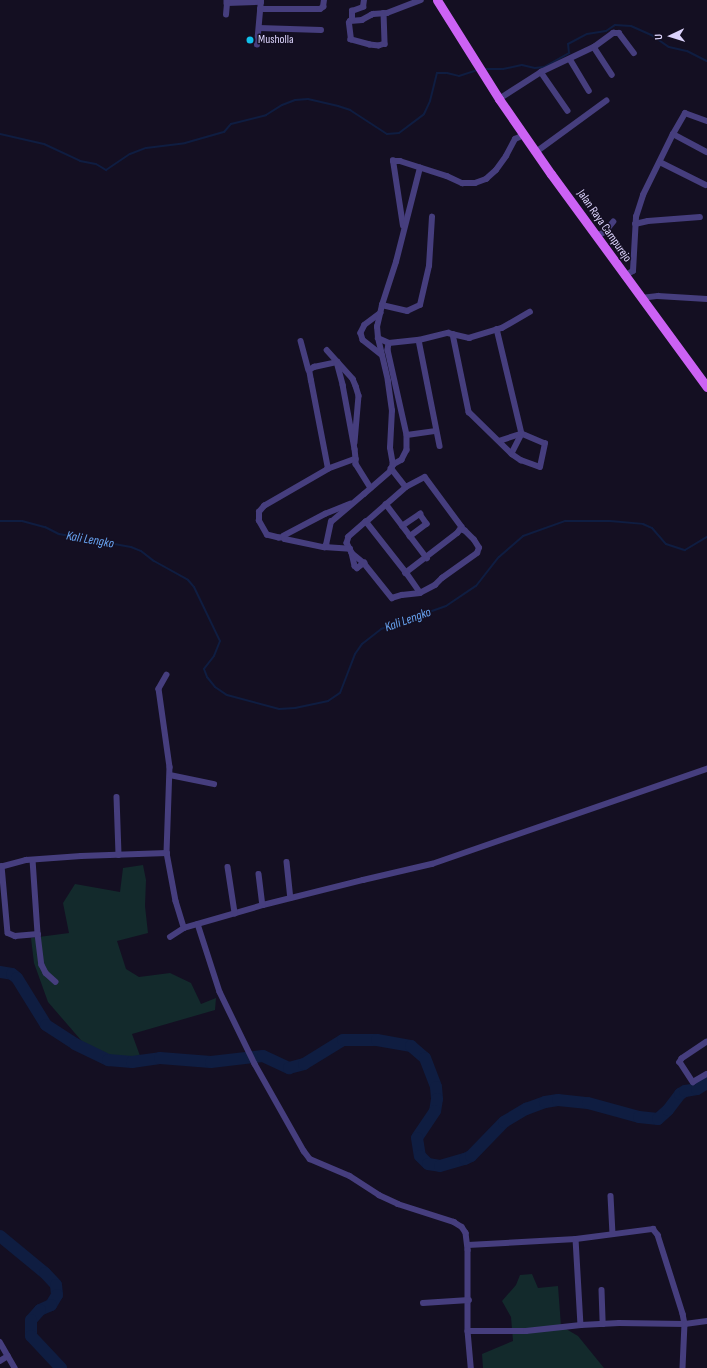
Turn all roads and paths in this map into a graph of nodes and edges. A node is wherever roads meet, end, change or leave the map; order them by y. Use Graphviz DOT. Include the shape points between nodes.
graph roads {
  1 [pos="324,0"];
  2 [pos="364,0"];
  3 [pos="420,0"];
  4 [pos="437,0"];
  5 [pos="227,1"];
  6 [pos="261,1"];
  7 [pos="260,9"];
  8 [pos="384,13"];
  9 [pos="226,15"];
  10 [pos="352,20"];
  11 [pos="259,28"];
  12 [pos="321,30"];
  13 [pos="257,45"];
  14 [pos="594,46"];
  15 [pos="634,53"];
  16 [pos="570,59"];
  17 [pos="541,72"];
  18 [pos="612,75"];
  19 [pos="589,91"];
  20 [pos="500,99"];
  21 [pos="606,101"];
  22 [pos="568,112"];
  23 [pos="707,121"];
  24 [pos="673,134"];
  25 [pos="524,135"];
  26 [pos="536,152"];
  27 [pos="707,152"];
  28 [pos="660,162"];
  29 [pos="420,168"];
  30 [pos="706,185"];
  31 [pos="432,217"];
  32 [pos="700,217"];
  33 [pos="613,222"];
  34 [pos="635,224"];
  35 [pos="404,228"];
  36 [pos="596,236"];
  37 [pos="624,276"];
  38 [pos="641,298"];
  39 [pos="707,299"];
  40 [pos="382,305"];
  41 [pos="530,312"];
  42 [pos="381,313"];
  43 [pos="497,329"];
  44 [pos="452,334"];
  45 [pos="378,338"];
  46 [pos="419,340"];
  47 [pos="301,341"];
  48 [pos="388,343"];
  49 [pos="327,350"];
  50 [pos="382,355"];
  51 [pos="337,362"];
  52 [pos="309,370"];
  53 [pos="388,381"];
  54 [pos="396,381"];
  55 [pos="707,387"];
  56 [pos="436,431"];
  57 [pos="522,434"];
  58 [pos="407,435"];
  59 [pos="500,441"];
  60 [pos="440,446"];
  61 [pos="354,447"];
  62 [pos="512,454"];
  63 [pos="356,459"];
  64 [pos="392,466"];
  65 [pos="328,469"];
  66 [pos="406,487"];
  67 [pos="371,488"];
  68 [pos="352,504"];
  69 [pos="386,504"];
  70 [pos="318,519"];
  71 [pos="330,522"];
  72 [pos="366,522"];
  73 [pos="402,526"];
  74 [pos="461,530"];
  75 [pos="410,536"];
  76 [pos="285,538"];
  77 [pos="324,547"];
  78 [pos="351,551"];
  79 [pos="427,558"];
  80 [pos="364,563"];
  81 [pos="406,573"];
  82 [pos="420,593"];
  83 [pos="167,675"];
  84 [pos="707,769"];
  85 [pos="170,775"];
  86 [pos="214,784"];
  87 [pos="118,797"];
  88 [pos="168,854"];
  89 [pos="119,855"];
  90 [pos="33,860"];
  91 [pos="288,862"];
  92 [pos="1,867"];
  93 [pos="228,867"];
  94 [pos="259,874"];
  95 [pos="291,898"];
  96 [pos="263,905"];
  97 [pos="235,913"];
  98 [pos="198,924"];
  99 [pos="184,928"];
  100 [pos="38,934"];
  101 [pos="170,938"];
  102 [pos="56,982"];
  103 [pos="707,1042"];
  104 [pos="707,1074"];
  105 [pos="611,1196"];
  106 [pos="613,1234"];
  107 [pos="576,1239"];
  108 [pos="468,1246"];
  109 [pos="602,1290"];
  110 [pos="469,1300"];
  111 [pos="423,1303"];
  112 [pos="707,1321"];
  113 [pos="603,1324"];
  114 [pos="685,1324"];
  115 [pos="581,1325"];
  116 [pos="468,1331"];
  117 [pos="0,1342"];
  118 [pos="8,1356"];
  119 [pos="0,1361"];
  120 [pos="15,1368"];
  121 [pos="471,1368"];
  122 [pos="683,1368"];
  1 -- 7 [label="street" via="320,9"];
  2 -- 10 [label="street" via="363,8 352,11"];
  3 -- 8 [label="street"];
  4 -- 20 [label="main road, Jalan Raya Campurejo"];
  5 -- 6 [label="street"];
  5 -- 9 [label="street"];
  6 -- 7 [label="street"];
  7 -- 11 [label="street"];
  8 -- 10 [label="street" via="371,15 362,20"];
  8 -- 10 [label="street" via="386,44 382,45 352,41 349,23"];
  11 -- 12 [label="street"];
  11 -- 13 [label="street"];
  14 -- 15 [label="street" via="617,33"];
  14 -- 16 [label="street"];
  14 -- 18 [label="street"];
  16 -- 17 [label="street"];
  16 -- 19 [label="street"];
  17 -- 20 [label="street"];
  17 -- 22 [label="street"];
  20 -- 25 [label="main road, Jalan Raya Campurejo"];
  21 -- 26 [label="street"];
  23 -- 24 [label="street" via="685,113"];
  24 -- 27 [label="street"];
  24 -- 28 [label="street"];
  25 -- 26 [label="main road, Jalan Raya Campurejo"];
  25 -- 29 [label="street" via="515,138 496,170 486,179 475,183 462,183"];
  26 -- 36 [label="main road, Jalan Raya Campurejo"];
  28 -- 30 [label="street"];
  28 -- 34 [label="street" via="643,195"];
  29 -- 35 [label="street"];
  29 -- 35 [label="street" via="400,161 392,162"];
  31 -- 40 [label="street" via="429,266 420,305 407,311"];
  32 -- 34 [label="street"];
  33 -- 36 [label="street" via="605,232"];
  34 -- 37 [label="street" via="634,266 633,270"];
  35 -- 40 [label="street"];
  36 -- 37 [label="main road, Jalan Raya Campurejo"];
  37 -- 38 [label="main road, Jalan Raya Campurejo"];
  38 -- 39 [label="street" via="658,296"];
  38 -- 55 [label="main road, Jalan Raya Campurejo"];
  40 -- 42 [label="street"];
  41 -- 43 [label="street"];
  42 -- 45 [label="street"];
  42 -- 50 [label="street" via="364,325 361,333 363,340"];
  43 -- 44 [label="street" via="469,338"];
  43 -- 57 [label="street"];
  44 -- 46 [label="street"];
  44 -- 59 [label="street" via="469,412"];
  45 -- 48 [label="street"];
  45 -- 50 [label="street"];
  46 -- 48 [label="street"];
  46 -- 56 [label="street"];
  47 -- 52 [label="street"];
  48 -- 54 [label="street"];
  49 -- 51 [label="street"];
  50 -- 53 [label="street"];
  51 -- 52 [label="street"];
  51 -- 61 [label="street"];
  51 -- 61 [label="street" via="353,379 359,396"];
  52 -- 65 [label="street"];
  53 -- 54 [label="street"];
  53 -- 64 [label="street" via="392,411"];
  54 -- 58 [label="street"];
  56 -- 58 [label="street"];
  56 -- 60 [label="street"];
  57 -- 59 [label="street"];
  57 -- 62 [label="street"];
  57 -- 62 [label="street" via="545,444 540,467"];
  58 -- 64 [label="street" via="407,450 402,460"];
  59 -- 62 [label="street"];
  61 -- 63 [label="street"];
  63 -- 65 [label="street"];
  63 -- 67 [label="street" via="356,464"];
  64 -- 66 [label="street"];
  64 -- 67 [label="street"];
  65 -- 76 [label="street" via="264,506 259,512 259,521 267,535"];
  66 -- 69 [label="street"];
  66 -- 74 [label="street" via="425,477 462,527"];
  67 -- 68 [label="street"];
  68 -- 70 [label="street"];
  68 -- 71 [label="street"];
  69 -- 72 [label="street"];
  69 -- 73 [label="street"];
  70 -- 71 [label="street"];
  70 -- 76 [label="street" via="284,536"];
  71 -- 77 [label="street"];
  72 -- 78 [label="street" via="349,537 347,543"];
  72 -- 81 [label="street"];
  73 -- 75 [label="street"];
  73 -- 75 [label="street" via="420,514 428,524"];
  74 -- 79 [label="street"];
  74 -- 82 [label="street" via="474,540 479,548 477,553 435,585"];
  75 -- 79 [label="street"];
  76 -- 77 [label="street"];
  77 -- 78 [label="street"];
  78 -- 80 [label="street"];
  78 -- 80 [label="street" via="357,568"];
  79 -- 81 [label="street"];
  80 -- 82 [label="street" via="392,598"];
  81 -- 82 [label="street"];
  83 -- 85 [label="street" via="159,689"];
  84 -- 95 [label="street" via="438,863"];
  85 -- 86 [label="street"];
  85 -- 88 [label="street"];
  87 -- 89 [label="street"];
  88 -- 89 [label="street"];
  88 -- 99 [label="street" via="176,901"];
  89 -- 90 [label="street"];
  90 -- 92 [label="street"];
  90 -- 100 [label="street"];
  91 -- 95 [label="street"];
  92 -- 100 [label="street" via="8,933 15,936"];
  93 -- 97 [label="street"];
  94 -- 96 [label="street"];
  95 -- 96 [label="street"];
  96 -- 97 [label="street"];
  97 -- 98 [label="street"];
  98 -- 99 [label="street"];
  98 -- 108 [label="street" via="220,992 255,1064 304,1152 310,1159 350,1176 398,1204 454,1222 466,1233"];
  99 -- 101 [label="street"];
  100 -- 102 [label="street" via="42,965"];
  103 -- 104 [label="street" via="680,1062 693,1082"];
  105 -- 106 [label="street"];
  106 -- 107 [label="street"];
  106 -- 114 [label="street" via="650,1229 656,1232 680,1300"];
  107 -- 108 [label="street"];
  107 -- 115 [label="street"];
  108 -- 110 [label="street"];
  109 -- 113 [label="street"];
  110 -- 111 [label="street"];
  110 -- 116 [label="street"];
  112 -- 114 [label="street"];
  113 -- 114 [label="street"];
  113 -- 115 [label="street"];
  114 -- 122 [label="street"];
  115 -- 116 [label="street" via="526,1331"];
  116 -- 121 [label="street"];
  117 -- 118 [label="street"];
  118 -- 119 [label="street"];
  118 -- 120 [label="street"];
}
